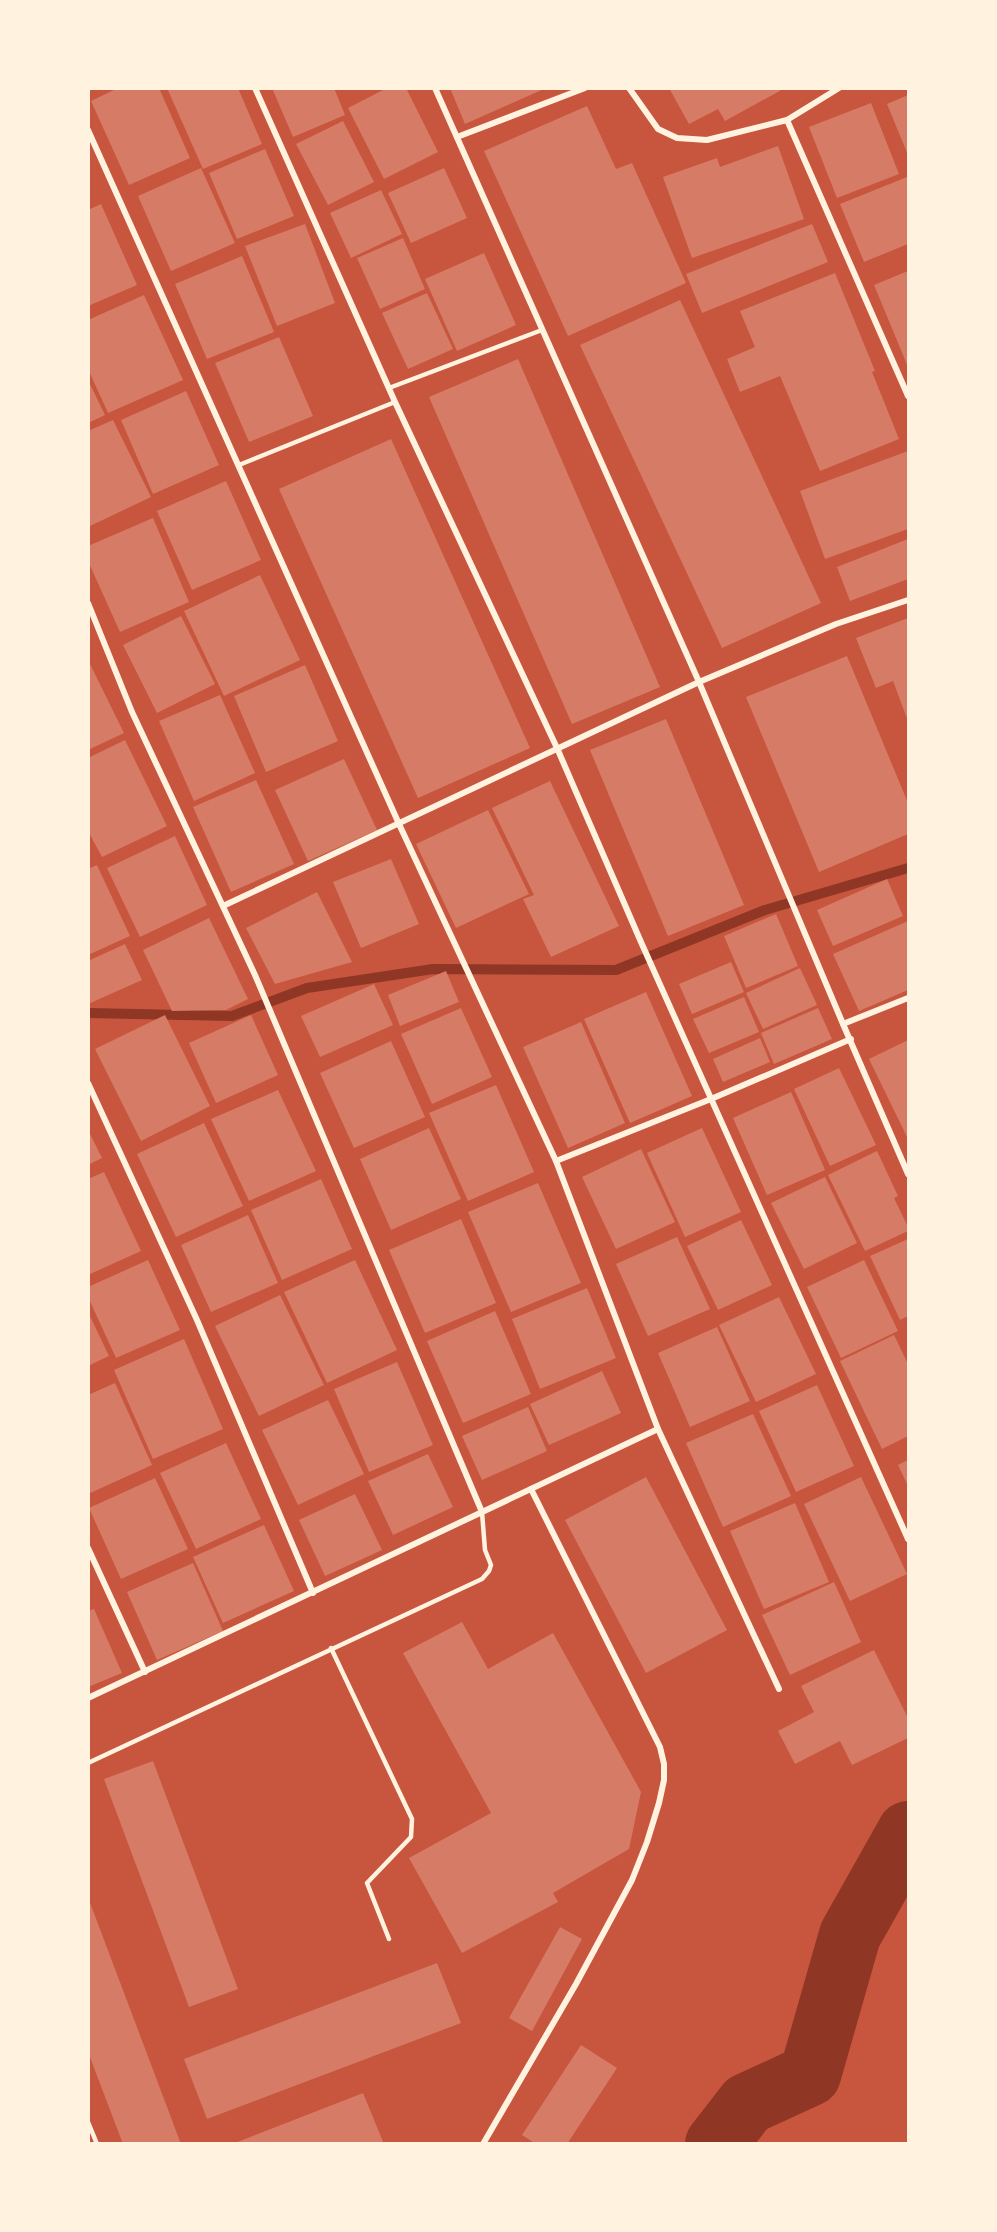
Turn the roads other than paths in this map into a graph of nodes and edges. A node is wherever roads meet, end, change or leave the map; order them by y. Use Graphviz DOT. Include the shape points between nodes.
graph roads {
  1 [pos="255,88"];
  2 [pos="435,88"];
  3 [pos="585,88"];
  4 [pos="629,88"];
  5 [pos="839,88"];
  6 [pos="787,120"];
  7 [pos="88,130"];
  8 [pos="457,137"];
  9 [pos="542,330"];
  10 [pos="389,388"];
  11 [pos="909,396"];
  12 [pos="395,402"];
  13 [pos="239,465"];
  14 [pos="909,600"];
  15 [pos="88,603"];
  16 [pos="699,682"];
  17 [pos="557,748"];
  18 [pos="399,824"];
  19 [pos="223,906"];
  20 [pos="909,998"];
  21 [pos="843,1024"];
  22 [pos="851,1039"];
  23 [pos="88,1083"];
  24 [pos="711,1099"];
  25 [pos="556,1161"];
  26 [pos="909,1174"];
  27 [pos="658,1429"];
  28 [pos="531,1489"];
  29 [pos="482,1512"];
  30 [pos="909,1539"];
  31 [pos="88,1548"];
  32 [pos="313,1593"];
  33 [pos="332,1648"];
  34 [pos="145,1672"];
  35 [pos="779,1689"];
  36 [pos="88,1698"];
  37 [pos="88,1762"];
  38 [pos="389,1939"];
  39 [pos="88,2122"];
  40 [pos="98,2144"];
  41 [pos="483,2144"];
  1 -- 10 [label="street"];
  2 -- 8 [label="street"];
  3 -- 8 [label="street"];
  4 -- 6 [label="street" via="658,129 677,138 707,140"];
  5 -- 6 [label="street"];
  6 -- 11 [label="street"];
  7 -- 13 [label="street"];
  8 -- 9 [label="street"];
  9 -- 10 [label="lane"];
  9 -- 16 [label="street"];
  10 -- 12 [label="street"];
  12 -- 13 [label="lane"];
  12 -- 17 [label="street"];
  13 -- 18 [label="street"];
  14 -- 16 [label="street" via="836,624"];
  15 -- 19 [label="street" via="132,712"];
  16 -- 17 [label="street"];
  16 -- 21 [label="street"];
  17 -- 18 [label="street"];
  17 -- 24 [label="street"];
  18 -- 19 [label="street"];
  18 -- 25 [label="street"];
  19 -- 29 [label="street"];
  20 -- 21 [label="street"];
  21 -- 22 [label="street"];
  22 -- 24 [label="street"];
  22 -- 26 [label="street"];
  23 -- 32 [label="street" via="197,1320"];
  24 -- 25 [label="street"];
  24 -- 30 [label="street"];
  25 -- 27 [label="street"];
  27 -- 28 [label="street"];
  27 -- 35 [label="street"];
  28 -- 29 [label="street"];
  28 -- 41 [label="street" via="660,1747 664,1780 647,1842 613,1917"];
  29 -- 32 [label="street"];
  29 -- 33 [label="lane" via="490,1565 487,1576"];
  31 -- 34 [label="street"];
  32 -- 34 [label="street"];
  33 -- 37 [label="lane"];
  33 -- 38 [label="lane" via="412,1819 411,1837 367,1883"];
  34 -- 36 [label="street"];
  39 -- 40 [label="lane"];
}
